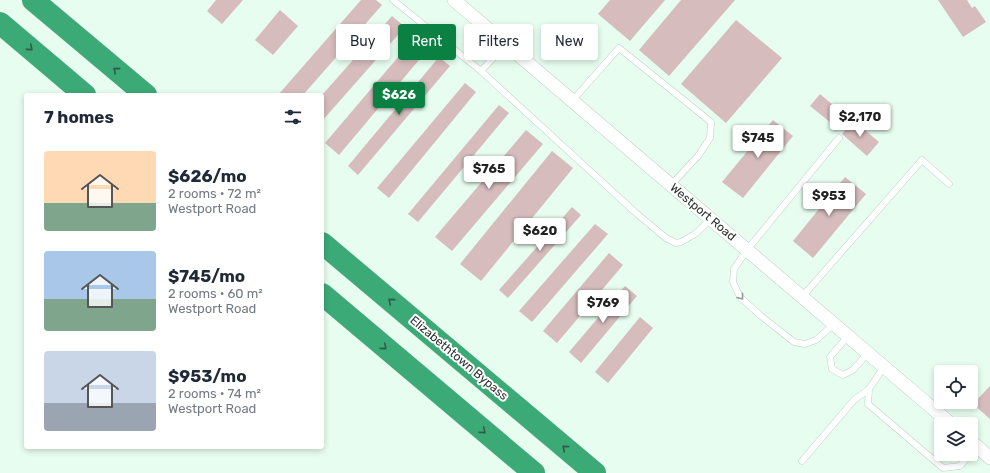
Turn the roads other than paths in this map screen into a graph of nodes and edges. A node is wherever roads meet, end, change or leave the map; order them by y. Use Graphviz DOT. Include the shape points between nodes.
graph roads {
  1 [pos="33,0"];
  2 [pos="394,0"];
  3 [pos="454,0"];
  4 [pos="0,23"];
  5 [pos="482,24"];
  6 [pos="491,60"];
  7 [pos="525,60"];
  8 [pos="481,71"];
  9 [pos="84,93"];
  10 [pos="144,93"];
  11 [pos="572,101"];
  12 [pos="839,138"];
  13 [pos="949,184"];
  14 [pos="671,185"];
  15 [pos="711,219"];
  16 [pos="324,245"];
  17 [pos="747,250"];
  18 [pos="324,296"];
  19 [pos="802,297"];
  20 [pos="834,324"];
  21 [pos="848,336"];
  22 [pos="868,353"];
  23 [pos="884,367"];
  24 [pos="869,389"];
  25 [pos="943,417"];
  26 [pos="978,451"];
  27 [pos="990,458"];
  28 [pos="934,460"];
  29 [pos="802,461"];
  30 [pos="935,461"];
  31 [pos="963,461"];
  32 [pos="534,473"];
  33 [pos="595,473"];
  10 -- 1 [label="highway, one-way"];
  2 -- 8 [label="lane"];
  3 -- 5 [label="street, Westport Road"];
  4 -- 9 [label="highway, one-way"];
  6 -- 8 [label="lane"];
  7 -- 11 [label="street, Westport Road"];
  8 -- 15 [label="lane" via="666,238 676,243 681,242 695,234"];
  11 -- 14 [label="street, Westport Road"];
  11 -- 14 [label="lane" via="619,48 711,122 710,138 698,156"];
  12 -- 17 [label="lane"];
  13 -- 19 [label="lane" via="922,160"];
  14 -- 15 [label="street, Westport Road"];
  15 -- 17 [label="street, Westport Road"];
  33 -- 16 [label="highway, Elizabethtown Bypass, one-way"];
  17 -- 19 [label="street, Westport Road"];
  17 -- 20 [label="lane, one-way" via="734,269 733,282 740,297 761,316 794,342 805,344 816,340"];
  18 -- 32 [label="highway, one-way"];
  19 -- 20 [label="street, Westport Road"];
  20 -- 21 [label="street, Westport Road"];
  21 -- 22 [label="street, Westport Road"];
  21 -- 22 [label="lane" via="830,357 832,369 843,375 853,370"];
  22 -- 23 [label="street, Westport Road"];
  23 -- 24 [label="lane"];
  23 -- 25 [label="street, Westport Road"];
  24 -- 28 [label="lane" via="868,404"];
  24 -- 29 [label="lane" via="854,400"];
  26 -- 27 [label="street"];
  30 -- 31 [label="lane" via="943,468 960,466"];
}
